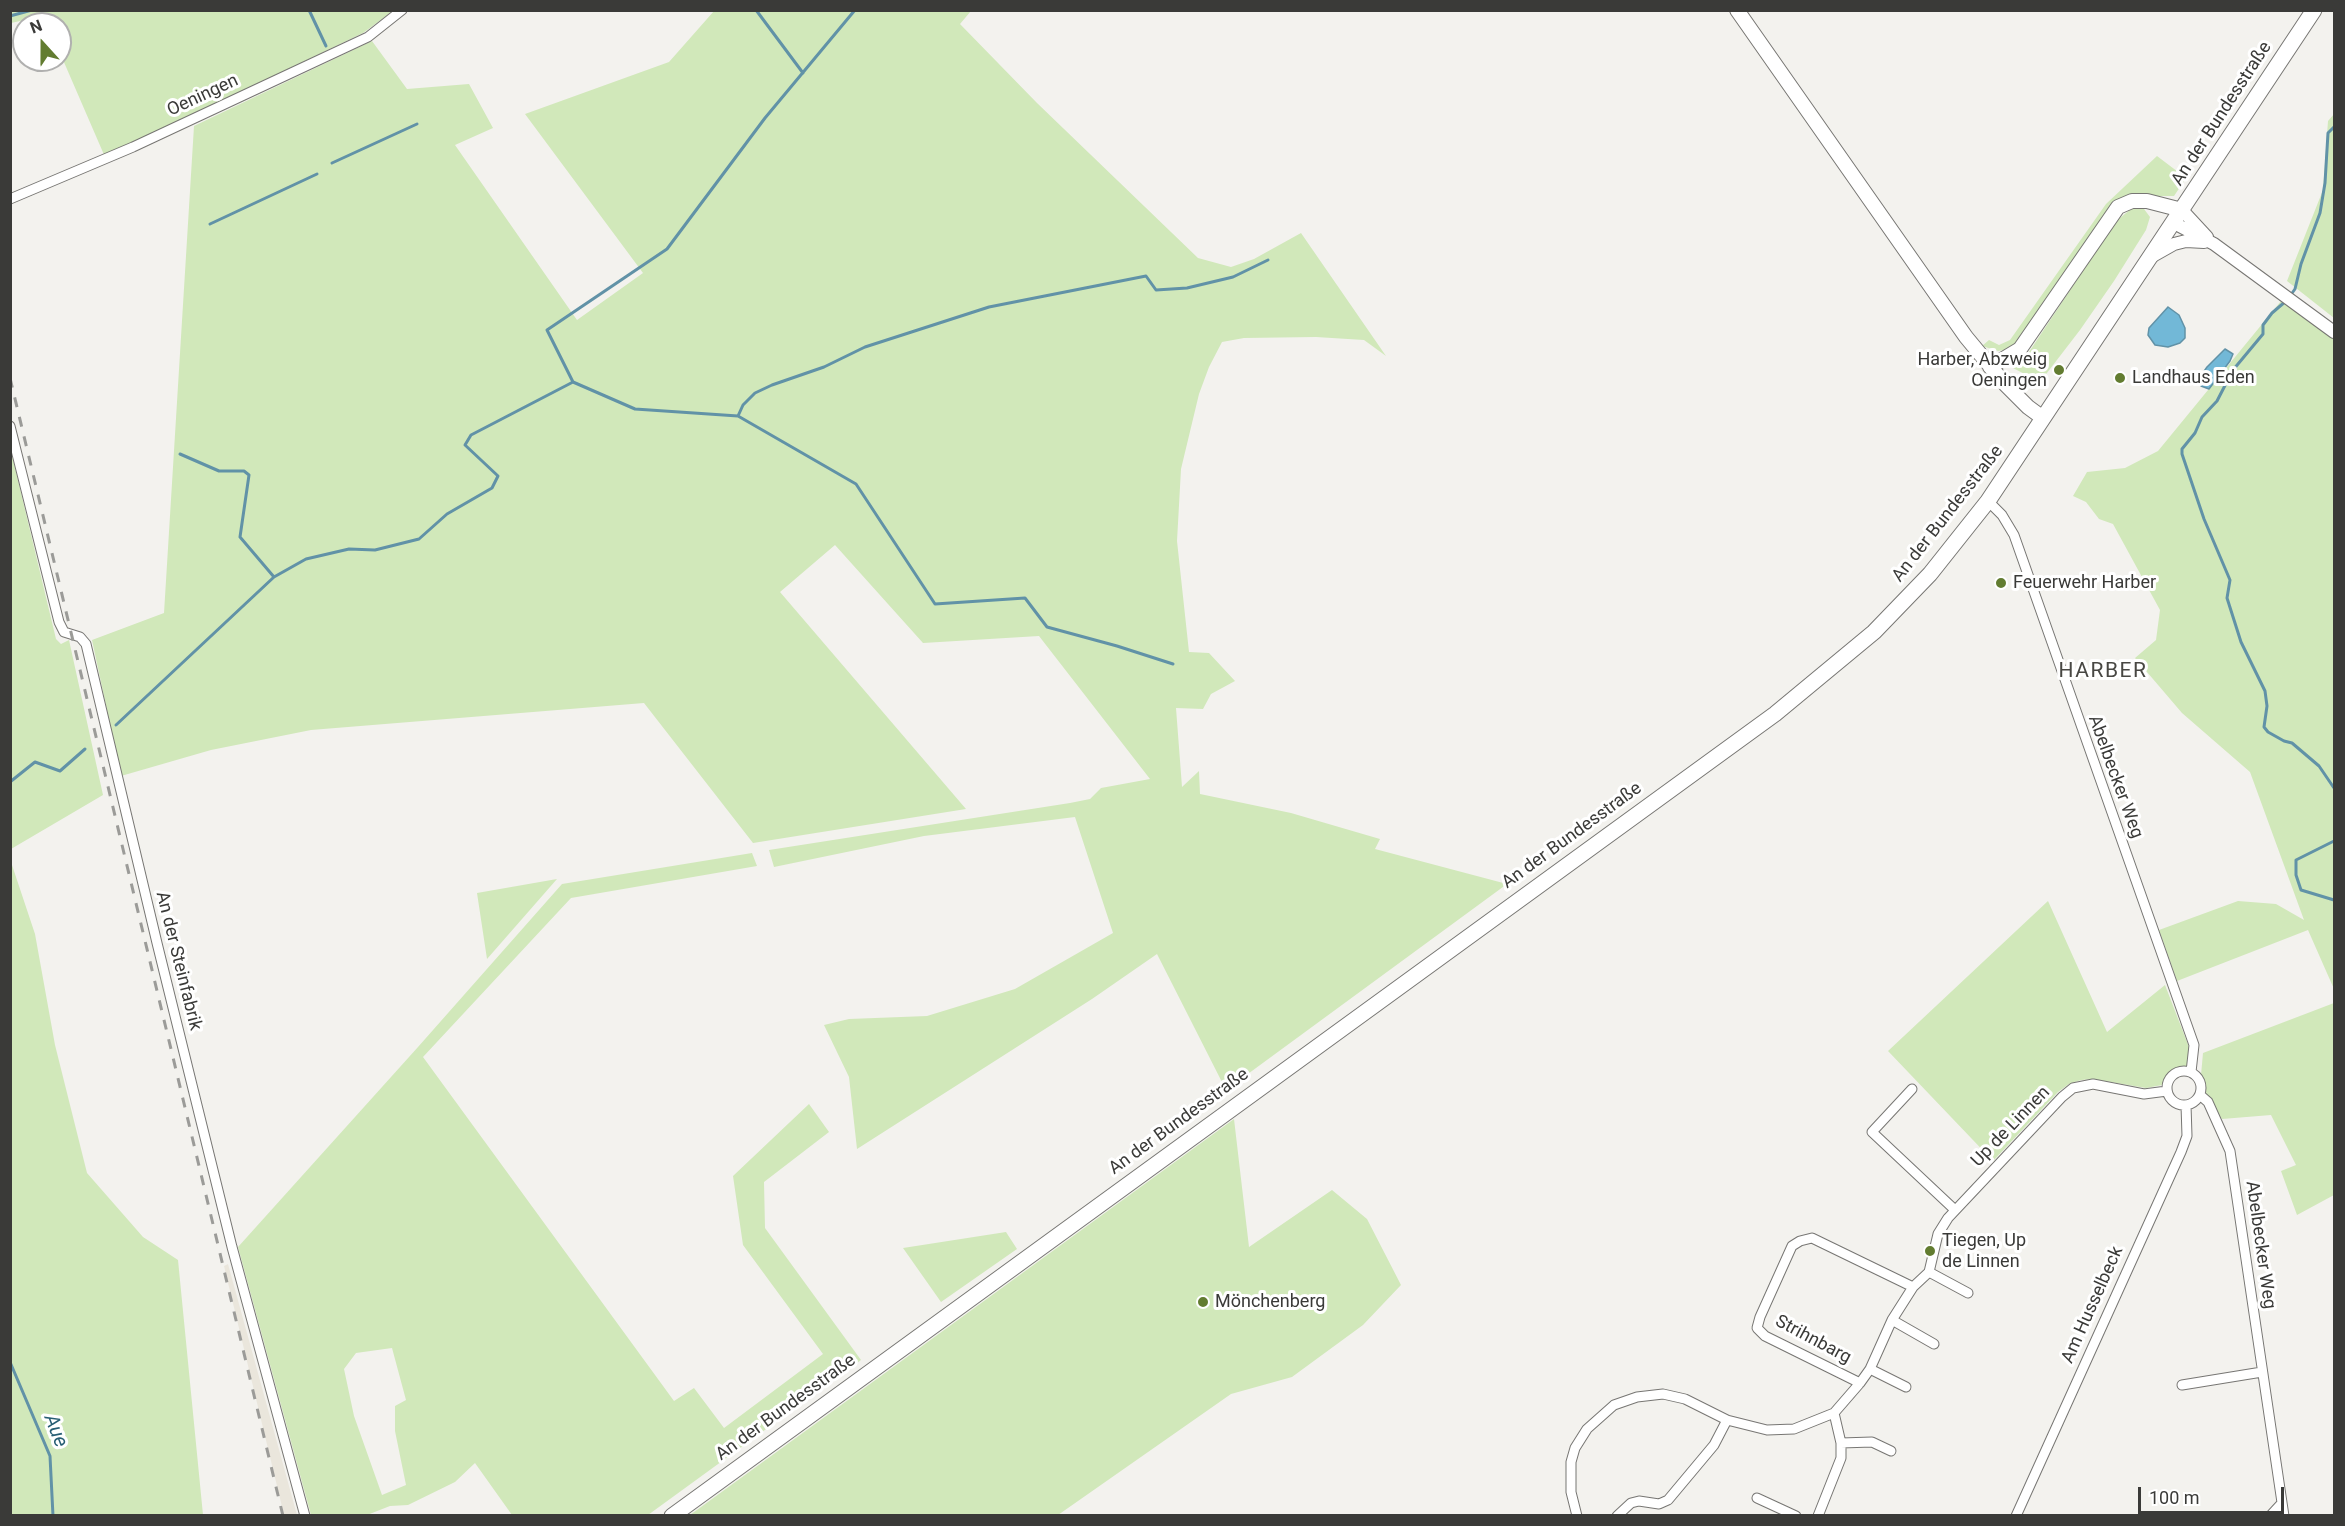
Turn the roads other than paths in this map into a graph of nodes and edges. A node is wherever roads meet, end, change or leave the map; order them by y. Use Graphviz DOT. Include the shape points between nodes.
graph roads {
  1 [pos="402,10"];
  2 [pos="1737,10"];
  3 [pos="2314,10"];
  4 [pos="10,199"];
  5 [pos="2178,217"];
  6 [pos="2214,244"];
  7 [pos="2151,257"];
  8 [pos="2334,332"];
  9 [pos="1990,367"];
  10 [pos="2043,418"];
  11 [pos="10,426"];
  12 [pos="1988,501"];
  13 [pos="2191,1072"];
  14 [pos="1912,1089"];
  15 [pos="2167,1091"];
  16 [pos="2200,1095"];
  17 [pos="2186,1105"];
  18 [pos="1955,1210"];
  19 [pos="1929,1272"];
  20 [pos="1912,1287"];
  21 [pos="1968,1293"];
  22 [pos="1892,1320"];
  23 [pos="1934,1344"];
  24 [pos="1870,1369"];
  25 [pos="2262,1372"];
  26 [pos="1860,1383"];
  27 [pos="2182,1385"];
  28 [pos="1906,1387"];
  29 [pos="1834,1413"];
  30 [pos="1727,1419"];
  31 [pos="1841,1443"];
  32 [pos="1891,1451"];
  33 [pos="1757,1498"];
  34 [pos="2282,1503"];
  35 [pos="304,1515"];
  36 [pos="672,1515"];
  37 [pos="1578,1515"];
  38 [pos="1586,1515"];
  39 [pos="1617,1515"];
  40 [pos="1796,1515"];
  41 [pos="1818,1515"];
  42 [pos="2016,1515"];
  43 [pos="2270,1515"];
  44 [pos="2284,1515"];
  1 -- 4 [label="street, Oeningen" via="368,37 133,147"];
  2 -- 9 [label="main road"];
  3 -- 5 [label="main road, An der Bundesstraße"];
  5 -- 6 [label="street"];
  5 -- 7 [label="main road, An der Bundesstraße"];
  5 -- 9 [label="main road" via="2147,201 2132,201 2118,207 2020,348"];
  6 -- 7 [label="street" via="2186,241"];
  6 -- 8 [label="street"];
  7 -- 10 [label="main road, An der Bundesstraße"];
  9 -- 10 [label="main road"];
  10 -- 12 [label="main road, An der Bundesstraße"];
  11 -- 35 [label="street, An der Steinfabrik" via="59,622 64,632 80,637 86,644 232,1246"];
  12 -- 13 [label="street, Abelbecker Weg" via="2014,535 2194,1046"];
  12 -- 36 [label="main road, An der Bundesstraße" via="1902,604 1854,651 1791,702"];
  13 -- 15 [label="street" via="2173,1074"];
  13 -- 16 [label="street, Abelbecker Weg" via="2199,1080"];
  14 -- 18 [label="street" via="1872,1132"];
  15 -- 17 [label="street" via="2174,1102"];
  15 -- 18 [label="street, Up de Linnen" via="2144,1094 2093,1084 2073,1088"];
  16 -- 17 [label="street"];
  16 -- 25 [label="street, Abelbecker Weg" via="2208,1102 2230,1151"];
  17 -- 42 [label="street, Am Husselbeck" via="2187,1136 2181,1152"];
  18 -- 19 [label="street, Up de Linnen" via="1938,1234"];
  19 -- 20 [label="street"];
  19 -- 21 [label="street"];
  20 -- 22 [label="street"];
  20 -- 26 [label="street, Strihnbarg" via="1812,1238 1792,1246 1757,1328 1765,1336"];
  22 -- 23 [label="street"];
  22 -- 24 [label="street"];
  24 -- 26 [label="street"];
  24 -- 28 [label="street"];
  25 -- 27 [label="street"];
  25 -- 34 [label="street, Abelbecker Weg"];
  26 -- 29 [label="street"];
  29 -- 30 [label="street" via="1794,1430 1767,1430"];
  29 -- 31 [label="street"];
  30 -- 37 [label="street" via="1685,1399 1663,1394 1614,1405 1587,1429 1575,1448 1569,1479"];
  30 -- 39 [label="street" via="1714,1445 1668,1500 1659,1504 1632,1503"];
  31 -- 32 [label="street" via="1872,1442"];
  31 -- 41 [label="street" via="1841,1458"];
  33 -- 40 [label="street"];
  34 -- 43 [label="street"];
  34 -- 44 [label="street, Abelbecker Weg"];
  37 -- 38 [label="street"];
}
